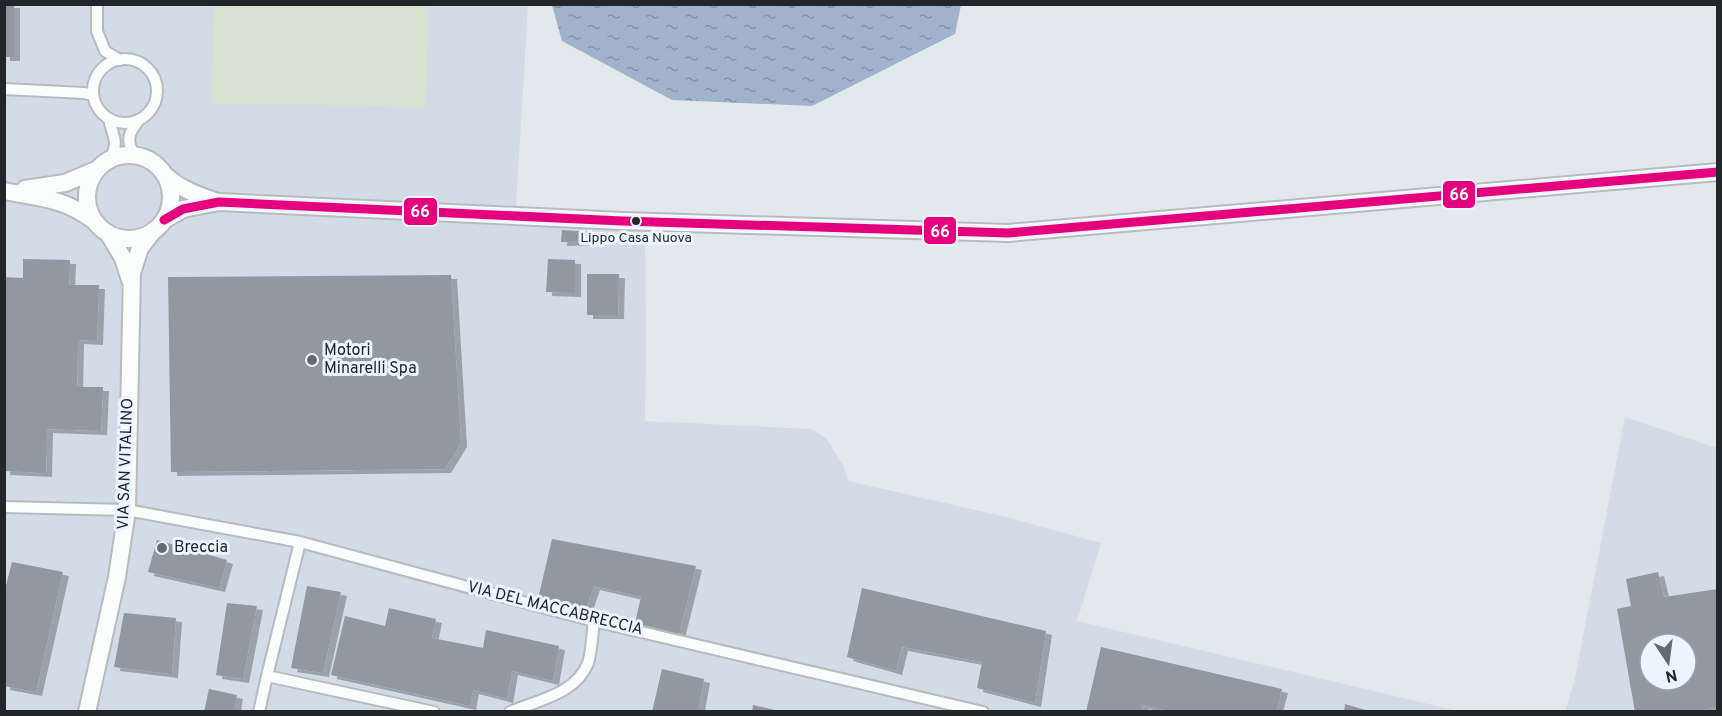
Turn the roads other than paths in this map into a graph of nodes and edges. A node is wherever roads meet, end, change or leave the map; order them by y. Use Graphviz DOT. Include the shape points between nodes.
graph roads {
  1 [pos="97,4"];
  2 [pos="120,60"];
  3 [pos="4,88"];
  4 [pos="93,95"];
  5 [pos="108,119"];
  6 [pos="140,120"];
  7 [pos="135,155"];
  8 [pos="110,159"];
  9 [pos="96,170"];
  10 [pos="1718,172"];
  11 [pos="166,176"];
  12 [pos="4,190"];
  13 [pos="219,202"];
  14 [pos="94,221"];
  15 [pos="159,225"];
  16 [pos="108,233"];
  17 [pos="131,284"];
  18 [pos="4,507"];
  19 [pos="127,510"];
  20 [pos="300,542"];
  21 [pos="594,621"];
  22 [pos="267,676"];
  23 [pos="87,711"];
  24 [pos="259,711"];
  25 [pos="434,711"];
  26 [pos="510,711"];
  27 [pos="983,711"];
  1 -- 2 [label="street" via="97,31 105,51"];
  2 -- 4 [label="street" via="111,62 96,76"];
  2 -- 6 [label="street" via="140,63 148,69 156,86 153,106"];
  3 -- 4 [label="street"];
  4 -- 5 [label="street" via="98,109"];
  5 -- 6 [label="street" via="124,123"];
  5 -- 8 [label="street" via="116,141"];
  6 -- 7 [label="street" via="130,130 128,140"];
  7 -- 8 [label="street"];
  7 -- 11 [label="street" via="149,160"];
  8 -- 9 [label="street"];
  9 -- 12 [label="street" via="65,183"];
  9 -- 14 [label="street" via="86,195"];
  10 -- 13 [label="street" via="1008,232 622,221"];
  11 -- 13 [label="street" via="194,194"];
  11 -- 15 [label="street" via="171,198"];
  12 -- 14 [label="street" via="64,202"];
  13 -- 15 [label="street" via="183,209"];
  14 -- 16 [label="street"];
  15 -- 16 [label="street" via="131,239"];
  15 -- 17 [label="street, VIA SAN VITALINO" via="140,248"];
  16 -- 17 [label="street, VIA SAN VITALINO" via="123,258"];
  17 -- 19 [label="street, VIA SAN VITALINO"];
  18 -- 19 [label="street, VIA DEL MACCABRECCIA"];
  19 -- 20 [label="street, VIA DEL MACCABRECCIA"];
  19 -- 23 [label="street, VIA SAN VITALINO" via="117,577"];
  20 -- 21 [label="street, VIA DEL MACCABRECCIA"];
  20 -- 22 [label="street"];
  21 -- 26 [label="street" via="588,662 579,680 571,687"];
  21 -- 27 [label="street, VIA DEL MACCABRECCIA"];
  22 -- 24 [label="street"];
  22 -- 25 [label="street"];
}
